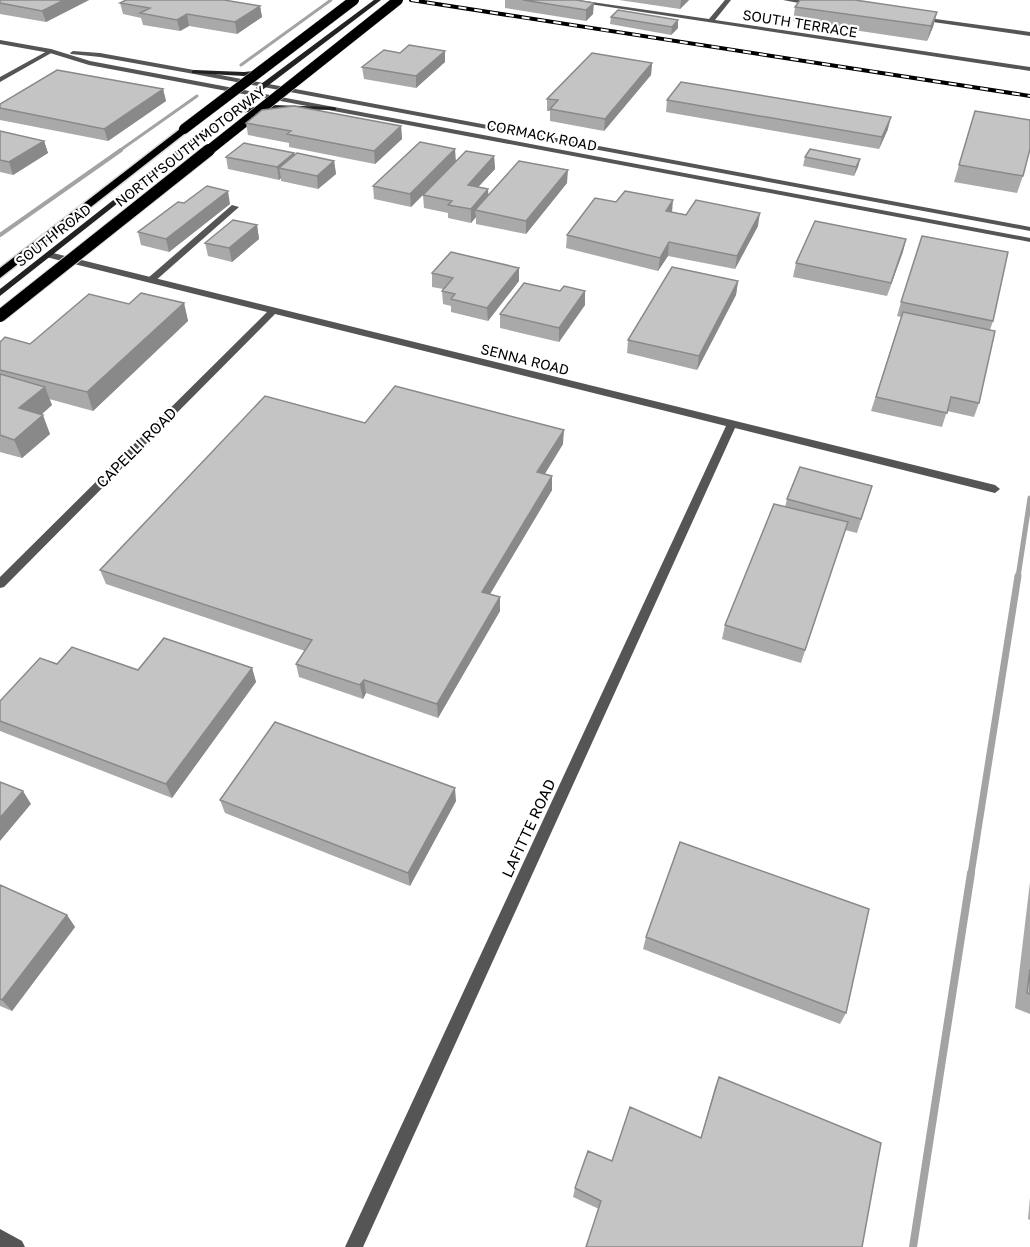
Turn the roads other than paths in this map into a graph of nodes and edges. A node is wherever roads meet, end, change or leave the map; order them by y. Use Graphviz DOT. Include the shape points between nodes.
graph roads {
  1 [pos="354,0"];
  2 [pos="378,0"];
  3 [pos="398,0"];
  4 [pos="566,0"];
  5 [pos="728,0"];
  6 [pos="786,0"];
  7 [pos="821,5"];
  8 [pos="914,18"];
  9 [pos="710,22"];
  10 [pos="1030,34"];
  11 [pos="0,42"];
  12 [pos="51,51"];
  13 [pos="1030,69"];
  14 [pos="283,70"];
  15 [pos="194,72"];
  16 [pos="0,80"];
  17 [pos="263,85"];
  18 [pos="253,93"];
  19 [pos="334,109"];
  20 [pos="229,112"];
  21 [pos="430,115"];
  22 [pos="421,125"];
  23 [pos="235,207"];
  24 [pos="1030,229"];
  25 [pos="1030,240"];
  26 [pos="49,255"];
  27 [pos="0,274"];
  28 [pos="151,280"];
  29 [pos="0,293"];
  30 [pos="273,311"];
  31 [pos="0,316"];
  32 [pos="732,423"];
  33 [pos="995,489"];
  34 [pos="0,584"];
  35 [pos="0,1238"];
  36 [pos="16,1247"];
  37 [pos="354,1247"];
  1 -- 27 [label="highway, NORTH SOUTH MOTORWAY, bridge"];
  2 -- 14 [label="main road, SOUTH ROAD"];
  3 -- 31 [label="highway, NORTH SOUTH MOTORWAY, bridge"];
  4 -- 9 [label="street, SOUTH TERRACE"];
  5 -- 9 [label="street"];
  6 -- 7 [label="street"];
  8 -- 10 [label="street"];
  9 -- 13 [label="street, SOUTH TERRACE"];
  11 -- 12 [label="street, CORMACK ROAD"];
  12 -- 15 [label="street, CORMACK ROAD" via="100,55"];
  12 -- 16 [label="street"];
  12 -- 18 [label="street, CORMACK ROAD" via="89,63"];
  14 -- 15 [label="main road" via="244,74"];
  14 -- 17 [label="main road, SOUTH ROAD"];
  15 -- 17 [label="street, CORMACK ROAD"];
  17 -- 18 [label="main road, SOUTH ROAD"];
  17 -- 21 [label="street, CORMACK ROAD"];
  18 -- 19 [label="street, CORMACK ROAD"];
  18 -- 20 [label="main road, SOUTH ROAD"];
  19 -- 20 [label="main road" via="288,106"];
  19 -- 22 [label="street, CORMACK ROAD"];
  20 -- 26 [label="main road, SOUTH ROAD"];
  21 -- 22 [label="street"];
  21 -- 24 [label="street, CORMACK ROAD"];
  22 -- 25 [label="street, CORMACK ROAD"];
  23 -- 28 [label="street"];
  26 -- 28 [label="street, SENNA ROAD"];
  26 -- 29 [label="main road, SOUTH ROAD"];
  28 -- 30 [label="street, SENNA ROAD"];
  30 -- 32 [label="street, SENNA ROAD"];
  30 -- 34 [label="street, CAPELLI ROAD"];
  32 -- 33 [label="street, SENNA ROAD"];
  32 -- 37 [label="street, LAFITTE ROAD"];
  35 -- 36 [label="street"];
}
